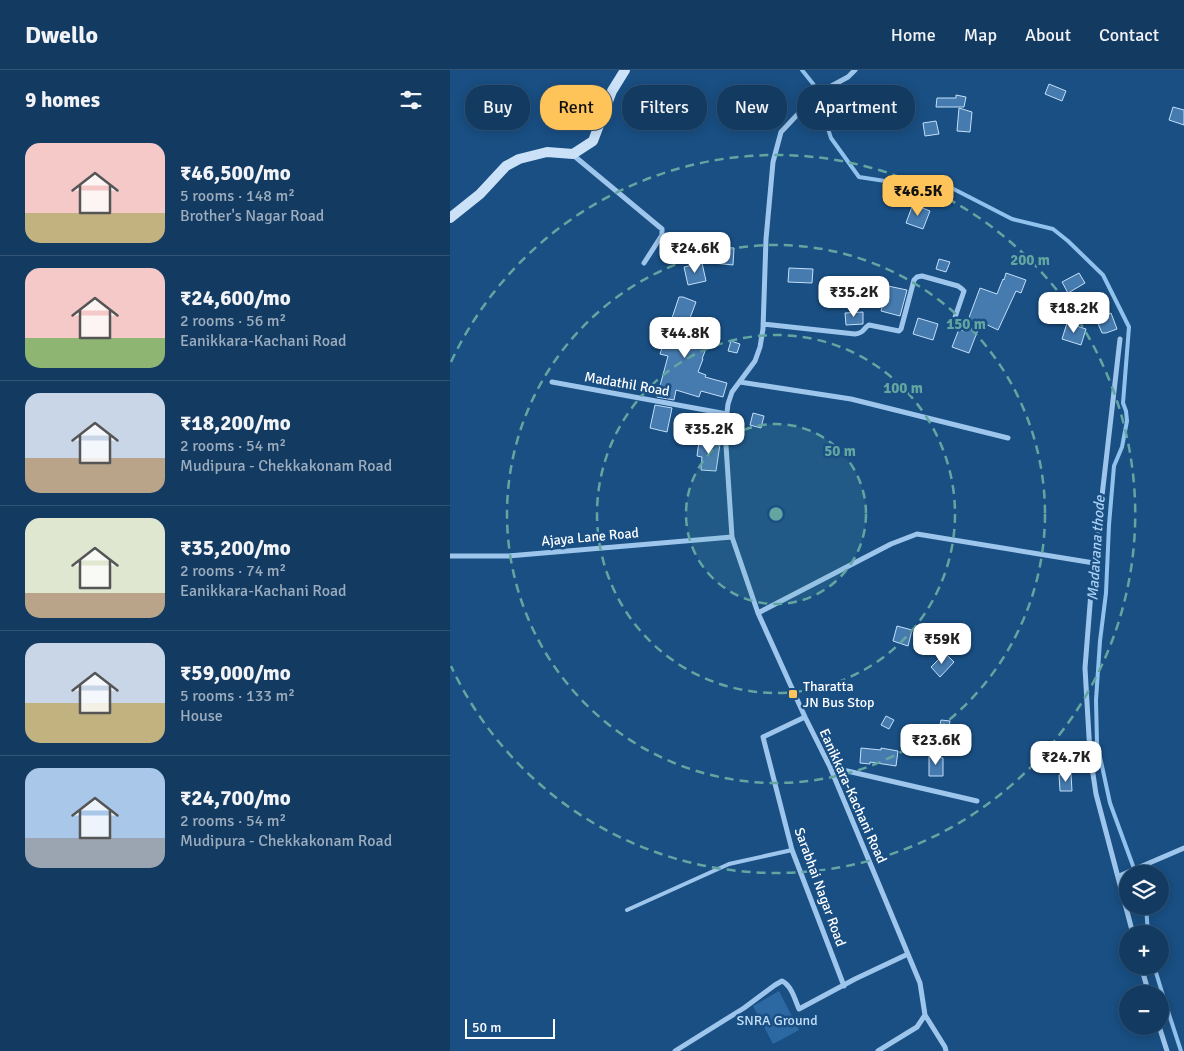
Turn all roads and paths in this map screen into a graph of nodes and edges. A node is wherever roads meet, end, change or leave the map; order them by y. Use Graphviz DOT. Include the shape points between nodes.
graph roads {
  1 [pos="625,70"];
  2 [pos="855,70"];
  3 [pos="573,154"];
  4 [pos="450,218"];
  5 [pos="644,263"];
  6 [pos="763,324"];
  7 [pos="952,326"];
  8 [pos="1120,339"];
  9 [pos="552,382"];
  10 [pos="740,382"];
  11 [pos="727,414"];
  12 [pos="1008,438"];
  13 [pos="732,537"];
  14 [pos="450,556"];
  15 [pos="1094,562"];
  16 [pos="758,613"];
  17 [pos="805,717"];
  18 [pos="830,768"];
  19 [pos="977,801"];
  20 [pos="1184,848"];
  21 [pos="792,850"];
  22 [pos="1145,865"];
  23 [pos="1119,876"];
  24 [pos="628,910"];
  25 [pos="908,954"];
  26 [pos="844,986"];
  27 [pos="925,1015"];
  28 [pos="1162,1035"];
  29 [pos="675,1051"];
  30 [pos="878,1051"];
  31 [pos="946,1051"];
  32 [pos="1167,1051"];
  1 -- 3 [label="main road" via="612,91 593,140"];
  2 -- 6 [label="street, Eanikkara-Kachani Road" via="824,90 781,132 773,162"];
  3 -- 4 [label="main road" via="547,152 519,159 506,166 480,194"];
  3 -- 5 [label="street" via="662,229 662,235"];
  6 -- 7 [label="street" via="855,334 869,325 898,331 914,280 922,276 958,286 964,291"];
  6 -- 10 [label="street, Eanikkara-Kachani Road" via="755,361"];
  8 -- 15 [label="street"];
  9 -- 11 [label="street, Madathil Road"];
  10 -- 11 [label="street, Eanikkara-Kachani Road" via="732,392"];
  10 -- 12 [label="street" via="851,399"];
  11 -- 13 [label="street, Eanikkara-Kachani Road" via="725,430"];
  13 -- 14 [label="street, Ajaya Lane Road" via="508,556"];
  13 -- 16 [label="street, Eanikkara-Kachani Road"];
  15 -- 16 [label="street" via="917,534 891,544"];
  15 -- 23 [label="street" via="1085,668 1090,754 1096,794"];
  16 -- 17 [label="street, Eanikkara-Kachani Road"];
  17 -- 18 [label="street, Eanikkara-Kachani Road"];
  17 -- 21 [label="street, Sarabhai Nagar Road" via="762,737"];
  18 -- 19 [label="street"];
  18 -- 25 [label="street, Eanikkara-Kachani Road"];
  20 -- 22 [label="street"];
  21 -- 24 [label="lane" via="729,864"];
  21 -- 26 [label="street, Sarabhai Nagar Road"];
  25 -- 26 [label="street"];
  25 -- 27 [label="street, Eanikkara-Kachani Road" via="920,982"];
  26 -- 29 [label="street" via="799,1009 787,983 774,985"];
  27 -- 30 [label="street" via="917,1027"];
  27 -- 31 [label="street" via="946,1046"];
  28 -- 32 [label="street"];
}
